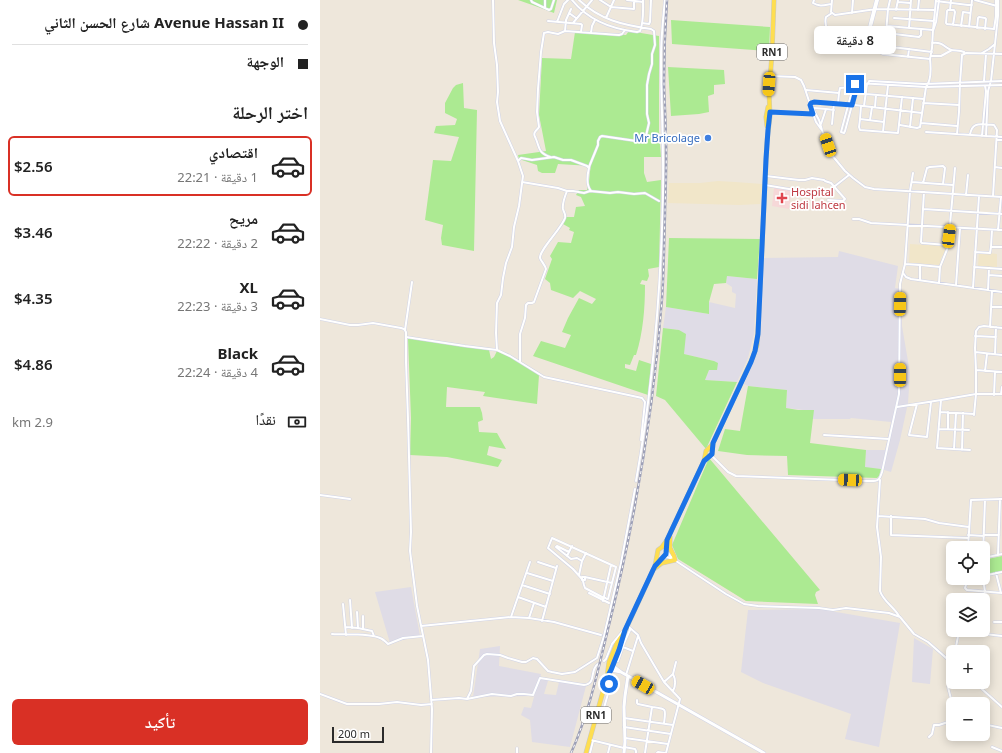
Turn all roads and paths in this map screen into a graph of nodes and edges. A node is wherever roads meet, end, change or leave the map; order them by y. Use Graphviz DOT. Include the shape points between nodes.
graph roads {
  1 [pos="493,0"];
  2 [pos="531,0"];
  3 [pos="545,0"];
  4 [pos="554,0"];
  5 [pos="568,0"];
  6 [pos="572,0"];
  7 [pos="579,0"];
  8 [pos="592,0"];
  9 [pos="600,0"];
  10 [pos="614,0"];
  11 [pos="627,0"];
  12 [pos="651,0"];
  13 [pos="665,0"];
  14 [pos="774,0"];
  15 [pos="814,0"];
  16 [pos="832,0"];
  17 [pos="853,0"];
  18 [pos="877,0"];
  19 [pos="890,0"];
  20 [pos="919,0"];
  21 [pos="972,0"];
  22 [pos="975,0"];
  23 [pos="997,0"];
  24 [pos="634,1"];
  25 [pos="643,1"];
  26 [pos="898,1"];
  27 [pos="937,1"];
  28 [pos="980,1"];
  29 [pos="911,2"];
  30 [pos="951,2"];
  31 [pos="831,4"];
  32 [pos="972,5"];
  33 [pos="586,7"];
  34 [pos="611,7"];
  35 [pos="998,7"];
  36 [pos="545,8"];
  37 [pos="571,9"];
  38 [pos="875,9"];
  39 [pos="888,9"];
  40 [pos="1002,9"];
  41 [pos="896,10"];
  42 [pos="910,10"];
  43 [pos="918,10"];
  44 [pos="935,10"];
  45 [pos="950,10"];
  46 [pos="582,11"];
  47 [pos="569,13"];
  48 [pos="832,13"];
  49 [pos="852,13"];
  50 [pos="970,13"];
  51 [pos="997,16"];
  52 [pos="1002,16"];
  53 [pos="577,18"];
  54 [pos="606,18"];
  55 [pos="894,18"];
  56 [pos="595,20"];
  57 [pos="910,20"];
  58 [pos="548,21"];
  59 [pos="934,21"];
  60 [pos="557,22"];
  61 [pos="566,23"];
  62 [pos="573,23"];
  63 [pos="642,23"];
  64 [pos="953,25"];
  65 [pos="887,26"];
  66 [pos="962,26"];
  67 [pos="641,27"];
  68 [pos="969,27"];
  69 [pos="909,28"];
  70 [pos="921,28"];
  71 [pos="977,28"];
  72 [pos="985,29"];
  73 [pos="625,30"];
  74 [pos="995,30"];
  75 [pos="565,31"];
  76 [pos="869,31"];
  77 [pos="933,31"];
  78 [pos="581,32"];
  79 [pos="591,33"];
  80 [pos="857,33"];
  81 [pos="886,34"];
  82 [pos="867,42"];
  83 [pos="932,43"];
  84 [pos="995,44"];
  85 [pos="881,47"];
  86 [pos="909,49"];
  87 [pos="952,50"];
  88 [pos="932,52"];
  89 [pos="966,53"];
  90 [pos="981,53"];
  91 [pos="986,54"];
  92 [pos="994,54"];
  93 [pos="1002,54"];
  94 [pos="931,56"];
  95 [pos="908,57"];
  96 [pos="930,60"];
  97 [pos="770,76"];
  98 [pos="984,81"];
  99 [pos="992,81"];
  100 [pos="1002,81"];
  101 [pos="858,83"];
  102 [pos="880,83"];
  103 [pos="868,84"];
  104 [pos="928,84"];
  105 [pos="960,84"];
  106 [pos="888,85"];
  107 [pos="985,85"];
  108 [pos="990,85"];
  109 [pos="1002,85"];
  110 [pos="853,87"];
  111 [pos="926,87"];
  112 [pos="806,90"];
  113 [pos="839,93"];
  114 [pos="866,94"];
  115 [pos="876,95"];
  116 [pos="887,95"];
  117 [pos="902,97"];
  118 [pos="913,98"];
  119 [pos="924,99"];
  120 [pos="811,103"];
  121 [pos="834,103"];
  122 [pos="838,103"];
  123 [pos="848,104"];
  124 [pos="923,104"];
  125 [pos="852,105"];
  126 [pos="959,105"];
  127 [pos="862,106"];
  128 [pos="872,107"];
  129 [pos="875,107"];
  130 [pos="814,108"];
  131 [pos="885,108"];
  132 [pos="826,109"];
  133 [pos="834,110"];
  134 [pos="901,110"];
  135 [pos="912,111"];
  136 [pos="769,112"];
  137 [pos="922,113"];
  138 [pos="813,114"];
  139 [pos="860,119"];
  140 [pos="870,120"];
  141 [pos="884,122"];
  142 [pos="921,123"];
  143 [pos="821,124"];
  144 [pos="832,124"];
  145 [pos="900,125"];
  146 [pos="983,125"];
  147 [pos="987,125"];
  148 [pos="958,126"];
  149 [pos="910,127"];
  150 [pos="822,130"];
  151 [pos="884,132"];
  152 [pos="926,132"];
  153 [pos="957,134"];
  154 [pos="970,135"];
  155 [pos="982,136"];
  156 [pos="986,136"];
  157 [pos="997,137"];
  158 [pos="1002,137"];
  159 [pos="997,140"];
  160 [pos="1002,140"];
  161 [pos="544,153"];
  162 [pos="550,157"];
  163 [pos="545,158"];
  164 [pos="518,161"];
  165 [pos="995,167"];
  166 [pos="589,168"];
  167 [pos="955,168"];
  168 [pos="1002,168"];
  169 [pos="913,173"];
  170 [pos="968,174"];
  171 [pos="849,175"];
  172 [pos="766,176"];
  173 [pos="522,182"];
  174 [pos="912,182"];
  175 [pos="923,183"];
  176 [pos="943,184"];
  177 [pos="765,185"];
  178 [pos="953,185"];
  179 [pos="835,186"];
  180 [pos="567,191"];
  181 [pos="592,191"];
  182 [pos="802,191"];
  183 [pos="910,191"];
  184 [pos="924,192"];
  185 [pos="953,194"];
  186 [pos="966,195"];
  187 [pos="979,196"];
  188 [pos="993,196"];
  189 [pos="1001,197"];
  190 [pos="828,200"];
  191 [pos="658,201"];
  192 [pos="922,209"];
  193 [pos="952,210"];
  194 [pos="978,213"];
  195 [pos="1001,214"];
  196 [pos="853,219"];
  197 [pos="907,225"];
  198 [pos="921,226"];
  199 [pos="950,228"];
  200 [pos="960,228"];
  201 [pos="977,229"];
  202 [pos="992,230"];
  203 [pos="998,230"];
  204 [pos="1002,230"];
  205 [pos="948,245"];
  206 [pos="991,247"];
  207 [pos="1002,247"];
  208 [pos="975,252"];
  209 [pos="905,264"];
  210 [pos="920,265"];
  211 [pos="940,267"];
  212 [pos="974,267"];
  213 [pos="989,268"];
  214 [pos="1002,269"];
  215 [pos="903,274"];
  216 [pos="989,275"];
  217 [pos="1002,276"];
  218 [pos="920,280"];
  219 [pos="412,282"];
  220 [pos="939,283"];
  221 [pos="956,285"];
  222 [pos="972,288"];
  223 [pos="988,290"];
  224 [pos="992,291"];
  225 [pos="1002,292"];
  226 [pos="991,307"];
  227 [pos="1002,307"];
  228 [pos="320,319"];
  229 [pos="990,327"];
  230 [pos="996,327"];
  231 [pos="1002,328"];
  232 [pos="405,330"];
  233 [pos="975,336"];
  234 [pos="406,337"];
  235 [pos="996,337"];
  236 [pos="497,350"];
  237 [pos="975,352"];
  238 [pos="987,354"];
  239 [pos="995,354"];
  240 [pos="1002,355"];
  241 [pos="520,362"];
  242 [pos="976,370"];
  243 [pos="985,371"];
  244 [pos="995,372"];
  245 [pos="1002,372"];
  246 [pos="1002,387"];
  247 [pos="976,394"];
  248 [pos="1002,394"];
  249 [pos="994,395"];
  250 [pos="941,400"];
  251 [pos="931,402"];
  252 [pos="917,404"];
  253 [pos="896,407"];
  254 [pos="940,412"];
  255 [pos="948,412"];
  256 [pos="956,413"];
  257 [pos="964,413"];
  258 [pos="939,429"];
  259 [pos="948,429"];
  260 [pos="955,430"];
  261 [pos="963,430"];
  262 [pos="969,430"];
  263 [pos="824,435"];
  264 [pos="889,439"];
  265 [pos="641,440"];
  266 [pos="954,449"];
  267 [pos="962,450"];
  268 [pos="970,450"];
  269 [pos="709,453"];
  270 [pos="880,478"];
  271 [pos="636,481"];
  272 [pos="635,489"];
  273 [pos="320,495"];
  274 [pos="350,499"];
  275 [pos="985,499"];
  276 [pos="1001,499"];
  277 [pos="878,516"];
  278 [pos="891,516"];
  279 [pos="969,527"];
  280 [pos="670,535"];
  281 [pos="984,535"];
  282 [pos="998,535"];
  283 [pos="968,537"];
  284 [pos="667,540"];
  285 [pos="968,541"];
  286 [pos="984,541"];
  287 [pos="572,546"];
  288 [pos="661,548"];
  289 [pos="569,552"];
  290 [pos="586,553"];
  291 [pos="658,554"];
  292 [pos="665,554"];
  293 [pos="1002,554"];
  294 [pos="998,555"];
  295 [pos="567,556"];
  296 [pos="990,557"];
  297 [pos="674,560"];
  298 [pos="582,561"];
  299 [pos="530,562"];
  300 [pos="538,562"];
  301 [pos="611,565"];
  302 [pos="654,568"];
  303 [pos="1002,572"];
  304 [pos="527,573"];
  305 [pos="996,573"];
  306 [pos="990,575"];
  307 [pos="578,576"];
  308 [pos="583,579"];
  309 [pos="553,581"];
  310 [pos="607,582"];
  311 [pos="612,583"];
  312 [pos="522,585"];
  313 [pos="966,585"];
  314 [pos="984,585"];
  315 [pos="985,592"];
  316 [pos="589,593"];
  317 [pos="1002,593"];
  318 [pos="550,594"];
  319 [pos="518,598"];
  320 [pos="604,599"];
  321 [pos="350,600"];
  322 [pos="534,603"];
  323 [pos="343,604"];
  324 [pos="609,604"];
  325 [pos="546,607"];
  326 [pos="357,612"];
  327 [pos="363,616"];
  328 [pos="511,617"];
  329 [pos="900,617"];
  330 [pos="529,618"];
  331 [pos="542,620"];
  332 [pos="994,622"];
  333 [pos="1002,622"];
  334 [pos="421,626"];
  335 [pos="629,626"];
  336 [pos="346,627"];
  337 [pos="352,628"];
  338 [pos="358,628"];
  339 [pos="363,629"];
  340 [pos="332,634"];
  341 [pos="346,635"];
  342 [pos="601,635"];
  343 [pos="374,636"];
  344 [pos="423,636"];
  345 [pos="639,636"];
  346 [pos="1002,636"];
  347 [pos="957,645"];
  348 [pos="617,646"];
  349 [pos="633,651"];
  350 [pos="946,658"];
  351 [pos="676,662"];
  352 [pos="598,664"];
  353 [pos="611,665"];
  354 [pos="673,674"];
  355 [pos="627,676"];
  356 [pos="664,682"];
  357 [pos="982,689"];
  358 [pos="673,691"];
  359 [pos="320,694"];
  360 [pos="431,700"];
  361 [pos="467,700"];
  362 [pos="637,700"];
  363 [pos="432,704"];
  364 [pos="679,705"];
  365 [pos="652,707"];
  366 [pos="1002,707"];
  367 [pos="624,718"];
  368 [pos="650,721"];
  369 [pos="664,723"];
  370 [pos="946,723"];
  371 [pos="673,725"];
  372 [pos="990,725"];
  373 [pos="624,727"];
  374 [pos="1002,728"];
  375 [pos="649,731"];
  376 [pos="671,734"];
  377 [pos="929,737"];
  378 [pos="625,738"];
  379 [pos="591,740"];
  380 [pos="647,741"];
  381 [pos="668,744"];
  382 [pos="610,745"];
  383 [pos="992,747"];
  384 [pos="517,748"];
  385 [pos="624,748"];
  386 [pos="1002,751"];
  387 [pos="431,753"];
  388 [pos="516,753"];
  389 [pos="586,753"];
  390 [pos="590,753"];
  391 [pos="608,753"];
  392 [pos="624,753"];
  393 [pos="636,753"];
  394 [pos="645,753"];
  395 [pos="657,753"];
  396 [pos="666,753"];
  397 [pos="764,753"];
  1 -- 164 [label="street" via="497,102 500,121"];
  2 -- 36 [label="street"];
  3 -- 36 [label="street"];
  4 -- 36 [label="street" via="549,10"];
  5 -- 60 [label="street"];
  6 -- 46 [label="street"];
  7 -- 33 [label="street"];
  8 -- 33 [label="street"];
  9 -- 34 [label="street"];
  10 -- 34 [label="street"];
  11 -- 24 [label="street"];
  12 -- 63 [label="street" via="650,22"];
  13 -- 271 [label="street" via="661,56 661,258 653,366"];
  14 -- 97 [label="main road, RN1"];
  15 -- 31 [label="street" via="813,3 816,5"];
  16 -- 31 [label="street"];
  17 -- 49 [label="street"];
  18 -- 38 [label="street"];
  19 -- 39 [label="street"];
  20 -- 43 [label="street"];
  21 -- 32 [label="street"];
  22 -- 28 [label="street"];
  23 -- 35 [label="street"];
  24 -- 25 [label="street"];
  24 -- 34 [label="street" via="634,9"];
  25 -- 63 [label="street"];
  26 -- 29 [label="street"];
  26 -- 41 [label="street"];
  27 -- 30 [label="street"];
  27 -- 44 [label="street"];
  27 -- 77 [label="street"];
  28 -- 35 [label="street"];
  29 -- 42 [label="street"];
  30 -- 32 [label="street"];
  30 -- 45 [label="street"];
  31 -- 48 [label="street"];
  32 -- 50 [label="street"];
  33 -- 46 [label="street"];
  33 -- 54 [label="street"];
  34 -- 54 [label="street"];
  35 -- 40 [label="street"];
  35 -- 51 [label="street"];
  37 -- 47 [label="street"];
  38 -- 39 [label="street"];
  38 -- 49 [label="street"];
  38 -- 76 [label="street"];
  39 -- 41 [label="street"];
  39 -- 65 [label="street"];
  41 -- 42 [label="street"];
  42 -- 43 [label="street"];
  42 -- 57 [label="street"];
  43 -- 44 [label="street"];
  44 -- 59 [label="street"];
  45 -- 64 [label="street" via="955,12"];
  45 -- 64 [label="street" via="947,10 946,23"];
  46 -- 53 [label="street"];
  46 -- 56 [label="street"];
  47 -- 53 [label="street"];
  47 -- 61 [label="street"];
  48 -- 49 [label="street"];
  48 -- 82 [label="street" via="825,21 832,39"];
  50 -- 66 [label="street" via="963,13"];
  50 -- 68 [label="street"];
  51 -- 52 [label="street"];
  51 -- 74 [label="street"];
  53 -- 62 [label="street"];
  54 -- 67 [label="street"];
  55 -- 57 [label="street"];
  56 -- 73 [label="street"];
  56 -- 79 [label="street"];
  57 -- 59 [label="street"];
  57 -- 69 [label="street"];
  58 -- 60 [label="street"];
  59 -- 77 [label="street"];
  60 -- 61 [label="street"];
  61 -- 62 [label="street"];
  61 -- 75 [label="street"];
  62 -- 78 [label="street" via="582,24"];
  63 -- 67 [label="street"];
  64 -- 66 [label="street"];
  65 -- 69 [label="street"];
  65 -- 81 [label="street"];
  66 -- 68 [label="street"];
  67 -- 73 [label="street" via="638,32"];
  67 -- 166 [label="street" via="653,29 655,33 646,114 649,123 645,140 643,142 602,136"];
  68 -- 71 [label="street"];
  69 -- 70 [label="street"];
  70 -- 77 [label="street"];
  70 -- 81 [label="street" via="919,37"];
  71 -- 72 [label="street"];
  71 -- 72 [label="street" via="978,18 982,17 985,18"];
  72 -- 74 [label="street"];
  73 -- 79 [label="street" via="619,35"];
  74 -- 84 [label="street"];
  75 -- 78 [label="street"];
  75 -- 161 [label="street" via="558,34 545,32 543,35 537,112 539,127 534,135 538,148"];
  76 -- 80 [label="street" via="859,30"];
  76 -- 81 [label="street"];
  76 -- 82 [label="street"];
  77 -- 83 [label="street"];
  78 -- 79 [label="street"];
  81 -- 82 [label="street" via="883,42"];
  82 -- 85 [label="street" via="869,46"];
  83 -- 87 [label="street" via="940,43"];
  83 -- 88 [label="street"];
  84 -- 90 [label="street"];
  84 -- 92 [label="street"];
  85 -- 86 [label="street"];
  85 -- 95 [label="street" via="883,54"];
  86 -- 88 [label="street"];
  86 -- 95 [label="street"];
  87 -- 89 [label="street"];
  87 -- 94 [label="street" via="941,56"];
  88 -- 94 [label="street"];
  89 -- 90 [label="street"];
  89 -- 105 [label="street" via="962,55"];
  90 -- 91 [label="street"];
  91 -- 92 [label="street"];
  91 -- 98 [label="street"];
  92 -- 93 [label="street"];
  92 -- 99 [label="street"];
  94 -- 96 [label="street"];
  95 -- 96 [label="street"];
  96 -- 104 [label="street"];
  97 -- 112 [label="street" via="797,77"];
  97 -- 136 [label="main road, RN1"];
  98 -- 99 [label="street"];
  98 -- 105 [label="street"];
  98 -- 107 [label="street"];
  99 -- 100 [label="street"];
  99 -- 108 [label="street"];
  101 -- 103 [label="street"];
  101 -- 110 [label="street"];
  101 -- 125 [label="street"];
  102 -- 103 [label="street" via="869,81"];
  102 -- 104 [label="street"];
  102 -- 106 [label="street"];
  103 -- 114 [label="street"];
  104 -- 105 [label="street"];
  104 -- 111 [label="street"];
  105 -- 107 [label="street"];
  105 -- 111 [label="street"];
  105 -- 126 [label="street"];
  106 -- 111 [label="street"];
  106 -- 116 [label="street"];
  107 -- 108 [label="street"];
  107 -- 146 [label="street"];
  108 -- 109 [label="street"];
  108 -- 147 [label="street"];
  110 -- 113 [label="street" via="840,88"];
  110 -- 123 [label="street"];
  111 -- 119 [label="street"];
  112 -- 113 [label="street"];
  112 -- 120 [label="street"];
  113 -- 122 [label="street"];
  114 -- 115 [label="street"];
  114 -- 127 [label="street"];
  115 -- 116 [label="street"];
  115 -- 129 [label="street"];
  116 -- 117 [label="street"];
  116 -- 131 [label="street"];
  117 -- 118 [label="street"];
  117 -- 134 [label="street"];
  118 -- 119 [label="street"];
  118 -- 135 [label="street"];
  119 -- 124 [label="street"];
  120 -- 121 [label="street"];
  120 -- 130 [label="street"];
  120 -- 138 [label="street"];
  121 -- 122 [label="street"];
  121 -- 133 [label="street"];
  122 -- 123 [label="street"];
  123 -- 125 [label="street"];
  123 -- 125 [label="street" via="841,132 843,133"];
  124 -- 126 [label="street"];
  124 -- 137 [label="street"];
  125 -- 127 [label="street"];
  126 -- 148 [label="street"];
  127 -- 128 [label="street"];
  127 -- 139 [label="street"];
  128 -- 129 [label="street"];
  128 -- 140 [label="street"];
  129 -- 131 [label="street"];
  130 -- 132 [label="street"];
  130 -- 143 [label="street"];
  131 -- 134 [label="street"];
  131 -- 141 [label="street"];
  132 -- 133 [label="street"];
  132 -- 143 [label="street"];
  133 -- 144 [label="street"];
  134 -- 135 [label="street"];
  134 -- 145 [label="street"];
  135 -- 137 [label="street"];
  135 -- 149 [label="street"];
  136 -- 138 [label="street"];
  136 -- 172 [label="main road, RN1"];
  137 -- 142 [label="street"];
  138 -- 150 [label="street"];
  139 -- 140 [label="street"];
  139 -- 151 [label="street" via="860,130"];
  140 -- 141 [label="street"];
  141 -- 151 [label="street"];
  142 -- 148 [label="street"];
  142 -- 149 [label="street" via="919,128"];
  143 -- 150 [label="street"];
  145 -- 149 [label="street"];
  145 -- 151 [label="street" via="898,133"];
  146 -- 147 [label="street"];
  146 -- 154 [label="street" via="974,126"];
  146 -- 155 [label="street"];
  147 -- 156 [label="street"];
  147 -- 157 [label="street" via="994,125"];
  148 -- 153 [label="street"];
  150 -- 171 [label="street" via="831,154"];
  152 -- 153 [label="street"];
  153 -- 154 [label="street"];
  154 -- 155 [label="street"];
  155 -- 156 [label="street"];
  156 -- 157 [label="street"];
  157 -- 158 [label="street"];
  157 -- 159 [label="street"];
  159 -- 160 [label="street"];
  159 -- 165 [label="street"];
  161 -- 162 [label="street"];
  161 -- 163 [label="street"];
  162 -- 163 [label="street"];
  162 -- 166 [label="street" via="571,160"];
  163 -- 164 [label="street" via="521,158"];
  164 -- 173 [label="street" via="523,174"];
  165 -- 168 [label="street"];
  165 -- 188 [label="street"];
  166 -- 181 [label="street" via="588,185"];
  167 -- 178 [label="street"];
  169 -- 174 [label="street"];
  170 -- 186 [label="street"];
  171 -- 179 [label="street"];
  171 -- 183 [label="street" via="867,188"];
  172 -- 177 [label="main road, RN1"];
  172 -- 179 [label="street" via="799,180 812,178 830,182"];
  173 -- 180 [label="street"];
  173 -- 236 [label="street" via="512,247 497,303"];
  174 -- 175 [label="street"];
  174 -- 183 [label="street"];
  175 -- 176 [label="street"];
  175 -- 176 [label="street" via="927,168 942,166"];
  176 -- 178 [label="street"];
  177 -- 182 [label="street"];
  177 -- 269 [label="main road, RN1" via="757,345"];
  178 -- 185 [label="street"];
  179 -- 190 [label="street" via="844,200"];
  180 -- 181 [label="street"];
  180 -- 241 [label="street" via="564,197 564,221 540,256 546,269 534,302 527,304 520,334"];
  181 -- 191 [label="street" via="645,193"];
  183 -- 184 [label="street"];
  183 -- 197 [label="street"];
  184 -- 185 [label="street"];
  184 -- 192 [label="street"];
  185 -- 186 [label="street"];
  185 -- 193 [label="street"];
  186 -- 187 [label="street"];
  187 -- 188 [label="street"];
  187 -- 194 [label="street"];
  188 -- 189 [label="street"];
  189 -- 195 [label="street"];
  192 -- 193 [label="street"];
  192 -- 198 [label="street"];
  193 -- 194 [label="street"];
  193 -- 199 [label="street"];
  194 -- 195 [label="street"];
  194 -- 201 [label="street"];
  195 -- 203 [label="street"];
  196 -- 197 [label="street"];
  197 -- 198 [label="street"];
  197 -- 209 [label="street"];
  198 -- 199 [label="street"];
  198 -- 205 [label="street" via="921,242"];
  199 -- 200 [label="street"];
  199 -- 205 [label="street"];
  200 -- 201 [label="street"];
  200 -- 221 [label="street"];
  201 -- 202 [label="street"];
  201 -- 208 [label="street"];
  202 -- 203 [label="street"];
  202 -- 206 [label="street"];
  203 -- 204 [label="street"];
  205 -- 211 [label="street"];
  206 -- 207 [label="street"];
  206 -- 208 [label="street" via="990,253"];
  208 -- 212 [label="street"];
  209 -- 210 [label="street"];
  209 -- 215 [label="street"];
  210 -- 211 [label="street"];
  210 -- 218 [label="street"];
  211 -- 220 [label="street"];
  212 -- 213 [label="street"];
  212 -- 222 [label="street"];
  213 -- 214 [label="street"];
  213 -- 216 [label="street"];
  215 -- 218 [label="street"];
  215 -- 253 [label="street" via="900,279 899,388"];
  216 -- 217 [label="street"];
  216 -- 223 [label="street"];
  218 -- 220 [label="street"];
  219 -- 232 [label="street"];
  220 -- 221 [label="street"];
  221 -- 222 [label="street"];
  222 -- 223 [label="street"];
  223 -- 224 [label="street"];
  224 -- 225 [label="street"];
  224 -- 226 [label="street"];
  226 -- 227 [label="street"];
  226 -- 229 [label="street"];
  228 -- 232 [label="street" via="354,326 370,323"];
  229 -- 230 [label="street"];
  229 -- 233 [label="street" via="979,327"];
  230 -- 231 [label="street"];
  230 -- 235 [label="street"];
  232 -- 234 [label="street"];
  233 -- 235 [label="street"];
  233 -- 237 [label="street"];
  234 -- 236 [label="street"];
  234 -- 334 [label="street" via="410,551"];
  235 -- 239 [label="street"];
  236 -- 241 [label="street"];
  237 -- 238 [label="street"];
  237 -- 242 [label="street"];
  238 -- 239 [label="street"];
  238 -- 243 [label="street"];
  239 -- 240 [label="street"];
  241 -- 265 [label="street" via="544,377 643,399 645,402"];
  242 -- 243 [label="street"];
  242 -- 247 [label="street"];
  243 -- 244 [label="street"];
  244 -- 245 [label="street"];
  244 -- 249 [label="street"];
  246 -- 248 [label="street"];
  247 -- 249 [label="street"];
  247 -- 250 [label="street"];
  247 -- 257 [label="street" via="974,414"];
  248 -- 249 [label="street"];
  250 -- 251 [label="street"];
  250 -- 254 [label="street"];
  251 -- 252 [label="street"];
  251 -- 252 [label="street" via="926,437 909,435"];
  252 -- 253 [label="street"];
  253 -- 264 [label="street"];
  254 -- 255 [label="street"];
  254 -- 258 [label="street"];
  255 -- 256 [label="street"];
  255 -- 259 [label="street"];
  256 -- 257 [label="street"];
  256 -- 260 [label="street"];
  257 -- 261 [label="street"];
  258 -- 259 [label="street"];
  258 -- 266 [label="street" via="937,448"];
  259 -- 260 [label="street"];
  260 -- 261 [label="street"];
  260 -- 266 [label="street"];
  261 -- 262 [label="street"];
  261 -- 267 [label="street"];
  263 -- 264 [label="street"];
  264 -- 270 [label="street"];
  266 -- 267 [label="street"];
  267 -- 268 [label="street"];
  269 -- 270 [label="street" via="728,472 736,476 868,481"];
  269 -- 280 [label="main road, RN1" via="704,457"];
  270 -- 277 [label="street"];
  272 -- 361 [label="street" via="621,563 597,658 575,672 562,674 548,671 534,658 522,662 502,655 486,654 474,666 471,691"];
  273 -- 274 [label="street"];
  275 -- 276 [label="street"];
  275 -- 279 [label="street" via="971,500"];
  275 -- 281 [label="street"];
  276 -- 282 [label="street"];
  277 -- 278 [label="street"];
  277 -- 329 [label="street" via="880,591"];
  278 -- 279 [label="street"];
  278 -- 283 [label="street" via="891,535"];
  279 -- 283 [label="street"];
  280 -- 284 [label="main road, RN1"];
  280 -- 297 [label="main road" via="670,548"];
  281 -- 282 [label="street"];
  281 -- 283 [label="street"];
  281 -- 286 [label="street"];
  282 -- 294 [label="street"];
  283 -- 285 [label="street"];
  284 -- 288 [label="main road, RN1"];
  284 -- 292 [label="main road, RN1"];
  287 -- 289 [label="street"];
  287 -- 290 [label="street"];
  287 -- 307 [label="street" via="552,538 548,548"];
  288 -- 291 [label="main road"];
  288 -- 292 [label="main road" via="664,548"];
  289 -- 295 [label="street"];
  289 -- 295 [label="street" via="556,546"];
  290 -- 298 [label="street"];
  290 -- 301 [label="street"];
  291 -- 292 [label="main road"];
  291 -- 302 [label="main road, RN1"];
  292 -- 297 [label="street"];
  292 -- 297 [label="street"];
  292 -- 302 [label="main road, RN1"];
  293 -- 294 [label="street"];
  294 -- 296 [label="street"];
  295 -- 298 [label="street"];
  297 -- 302 [label="main road"];
  297 -- 329 [label="street" via="744,604 833,610 846,608 889,613"];
  298 -- 307 [label="street"];
  299 -- 304 [label="street"];
  300 -- 309 [label="street" via="556,567"];
  301 -- 310 [label="street"];
  301 -- 311 [label="street" via="616,567"];
  302 -- 335 [label="main road, RN1"];
  303 -- 305 [label="street"];
  304 -- 309 [label="street"];
  304 -- 312 [label="street"];
  305 -- 306 [label="street"];
  305 -- 317 [label="street"];
  307 -- 308 [label="street"];
  308 -- 310 [label="street"];
  308 -- 320 [label="street" via="586,589"];
  309 -- 318 [label="street"];
  310 -- 311 [label="street"];
  310 -- 320 [label="street"];
  311 -- 320 [label="street" via="608,599"];
  312 -- 318 [label="street"];
  312 -- 319 [label="street"];
  313 -- 315 [label="street" via="966,590"];
  314 -- 315 [label="street"];
  315 -- 317 [label="street"];
  316 -- 320 [label="street"];
  318 -- 325 [label="street"];
  319 -- 322 [label="street"];
  319 -- 328 [label="street"];
  320 -- 324 [label="street"];
  321 -- 337 [label="street"];
  322 -- 325 [label="street"];
  322 -- 330 [label="street"];
  323 -- 336 [label="street"];
  325 -- 331 [label="street"];
  326 -- 338 [label="street"];
  327 -- 339 [label="street"];
  328 -- 330 [label="street"];
  328 -- 334 [label="street"];
  329 -- 350 [label="street" via="914,634"];
  330 -- 331 [label="street"];
  331 -- 342 [label="street"];
  332 -- 333 [label="street"];
  334 -- 344 [label="street"];
  335 -- 345 [label="street"];
  335 -- 348 [label="street"];
  335 -- 348 [label="main road, RN1"];
  336 -- 337 [label="street"];
  336 -- 341 [label="street"];
  337 -- 338 [label="street"];
  338 -- 339 [label="street"];
  339 -- 343 [label="street" via="372,631"];
  340 -- 341 [label="street"];
  341 -- 343 [label="street"];
  343 -- 344 [label="street" via="382,638 388,644 403,638"];
  344 -- 360 [label="street"];
  345 -- 349 [label="street"];
  345 -- 356 [label="street"];
  346 -- 347 [label="street" via="959,632"];
  348 -- 349 [label="street"];
  348 -- 353 [label="main road, RN1"];
  348 -- 353 [label="street" via="606,659"];
  349 -- 355 [label="street"];
  351 -- 354 [label="street"];
  352 -- 361 [label="street" via="588,684 540,678 533,695 492,694"];
  353 -- 355 [label="street"];
  353 -- 379 [label="main road, RN1"];
  354 -- 356 [label="street"];
  354 -- 358 [label="street" via="676,680"];
  355 -- 364 [label="street"];
  355 -- 367 [label="street"];
  356 -- 358 [label="street"];
  357 -- 366 [label="street"];
  358 -- 364 [label="street" via="680,699"];
  359 -- 363 [label="street" via="346,704"];
  360 -- 361 [label="street"];
  360 -- 363 [label="street"];
  362 -- 365 [label="street" via="638,704"];
  363 -- 387 [label="street"];
  364 -- 371 [label="street"];
  364 -- 397 [label="street"];
  365 -- 368 [label="street"];
  365 -- 369 [label="street" via="665,710"];
  367 -- 368 [label="street"];
  367 -- 373 [label="street"];
  368 -- 369 [label="street"];
  368 -- 375 [label="street"];
  369 -- 371 [label="street"];
  370 -- 377 [label="street" via="934,725"];
  371 -- 376 [label="street"];
  372 -- 374 [label="street"];
  373 -- 375 [label="street"];
  373 -- 378 [label="street"];
  375 -- 376 [label="street"];
  375 -- 380 [label="street"];
  376 -- 381 [label="street"];
  378 -- 380 [label="street"];
  378 -- 385 [label="street"];
  379 -- 382 [label="street"];
  379 -- 389 [label="main road, RN1"];
  379 -- 390 [label="street"];
  380 -- 381 [label="street"];
  380 -- 394 [label="street"];
  381 -- 396 [label="street"];
  382 -- 385 [label="street"];
  382 -- 391 [label="street"];
  383 -- 386 [label="street"];
  384 -- 388 [label="street"];
  385 -- 392 [label="street"];
  385 -- 393 [label="street" via="635,749"];
  395 -- 396 [label="street"];
}
